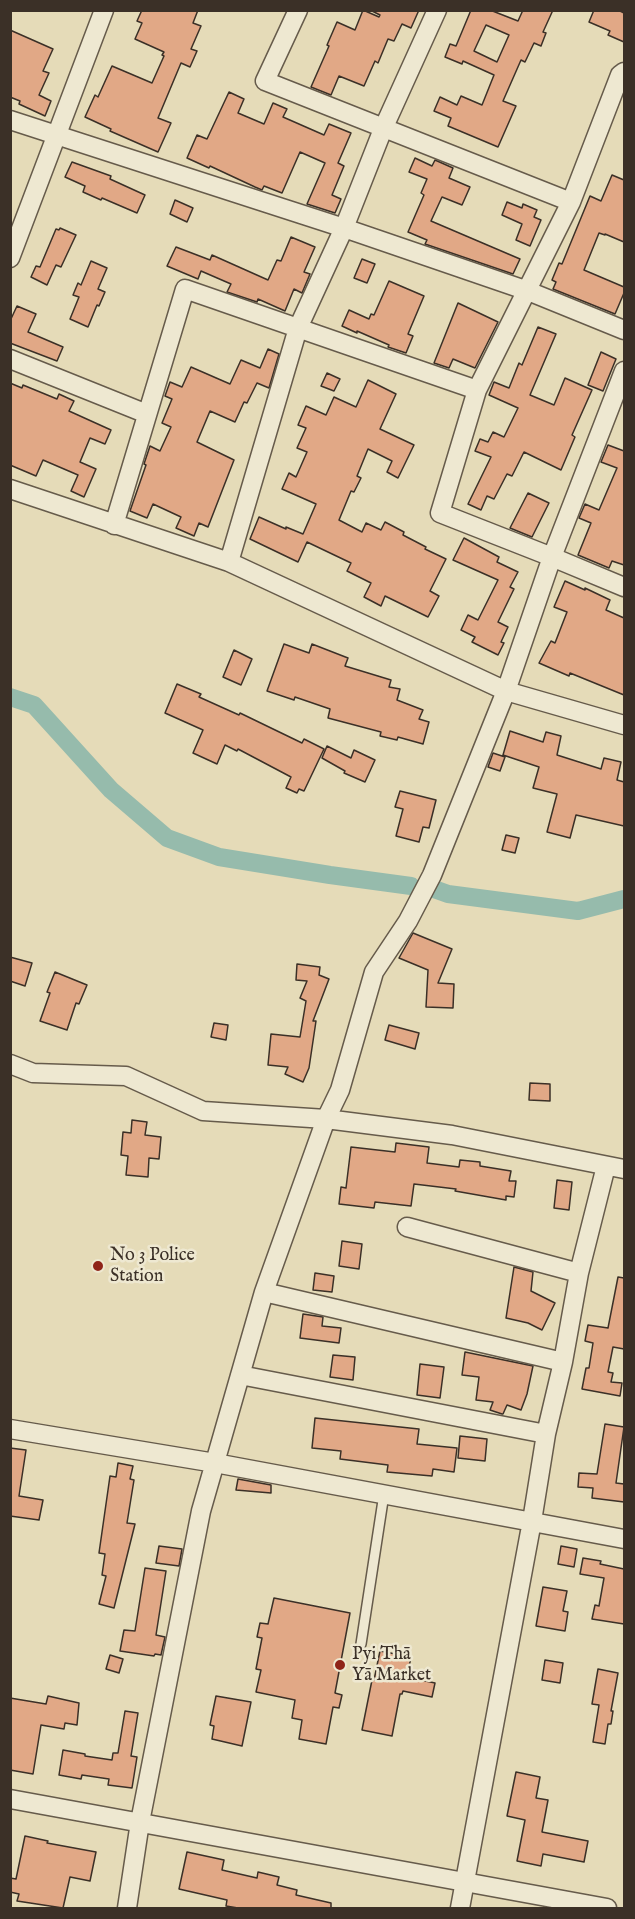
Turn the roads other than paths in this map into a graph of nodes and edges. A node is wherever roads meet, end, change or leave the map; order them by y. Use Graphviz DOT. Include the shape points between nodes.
graph roads {
  1 [pos="104,10"];
  2 [pos="297,10"];
  3 [pos="437,10"];
  4 [pos="624,72"];
  5 [pos="10,120"];
  6 [pos="383,129"];
  7 [pos="57,136"];
  8 [pos="571,202"];
  9 [pos="344,228"];
  10 [pos="10,258"];
  11 [pos="528,291"];
  12 [pos="298,328"];
  13 [pos="624,330"];
  14 [pos="10,359"];
  15 [pos="624,371"];
  16 [pos="477,390"];
  17 [pos="147,414"];
  18 [pos="10,489"];
  19 [pos="114,525"];
  20 [pos="552,556"];
  21 [pos="229,562"];
  22 [pos="624,587"];
  23 [pos="506,691"];
  24 [pos="624,725"];
  25 [pos="10,1064"];
  26 [pos="326,1119"];
  27 [pos="606,1166"];
  28 [pos="624,1169"];
  29 [pos="407,1227"];
  30 [pos="579,1273"];
  31 [pos="264,1292"];
  32 [pos="563,1362"];
  33 [pos="240,1375"];
  34 [pos="10,1429"];
  35 [pos="546,1434"];
  36 [pos="215,1463"];
  37 [pos="384,1494"];
  38 [pos="532,1521"];
  39 [pos="624,1539"];
  40 [pos="362,1644"];
  41 [pos="10,1800"];
  42 [pos="140,1822"];
  43 [pos="464,1883"];
  44 [pos="588,1907"];
  45 [pos="127,1908"];
  46 [pos="460,1908"];
  47 [pos="607,1908"];
  1 -- 7 [label="street"];
  2 -- 6 [label="street" via="265,81"];
  3 -- 6 [label="street"];
  4 -- 8 [label="street"];
  5 -- 7 [label="street"];
  6 -- 8 [label="street"];
  6 -- 9 [label="street"];
  7 -- 9 [label="street"];
  7 -- 10 [label="street"];
  8 -- 11 [label="street"];
  9 -- 11 [label="street"];
  9 -- 12 [label="street"];
  11 -- 13 [label="street"];
  11 -- 16 [label="street"];
  12 -- 16 [label="street"];
  12 -- 17 [label="street" via="185,289"];
  12 -- 21 [label="street"];
  14 -- 17 [label="street"];
  15 -- 20 [label="street"];
  16 -- 20 [label="street" via="440,513"];
  17 -- 19 [label="street"];
  18 -- 19 [label="street"];
  19 -- 21 [label="street"];
  20 -- 22 [label="street"];
  20 -- 23 [label="street"];
  21 -- 23 [label="street"];
  23 -- 24 [label="street"];
  23 -- 26 [label="street" via="432,875 408,921 374,972 340,1090"];
  25 -- 26 [label="street" via="33,1073 126,1076 203,1111"];
  26 -- 27 [label="street" via="452,1136"];
  26 -- 31 [label="street"];
  27 -- 28 [label="street"];
  27 -- 30 [label="street"];
  29 -- 30 [label="street"];
  30 -- 32 [label="street"];
  31 -- 32 [label="street"];
  31 -- 33 [label="street"];
  32 -- 35 [label="street"];
  33 -- 35 [label="street"];
  33 -- 36 [label="street"];
  34 -- 36 [label="street"];
  35 -- 38 [label="street"];
  36 -- 37 [label="street"];
  36 -- 42 [label="street" via="201,1511"];
  37 -- 38 [label="street"];
  37 -- 40 [label="lane"];
  38 -- 39 [label="street"];
  38 -- 43 [label="street"];
  41 -- 42 [label="street"];
  42 -- 43 [label="street"];
  42 -- 45 [label="street"];
  43 -- 44 [label="street"];
  43 -- 46 [label="street"];
  44 -- 47 [label="street"];
}
